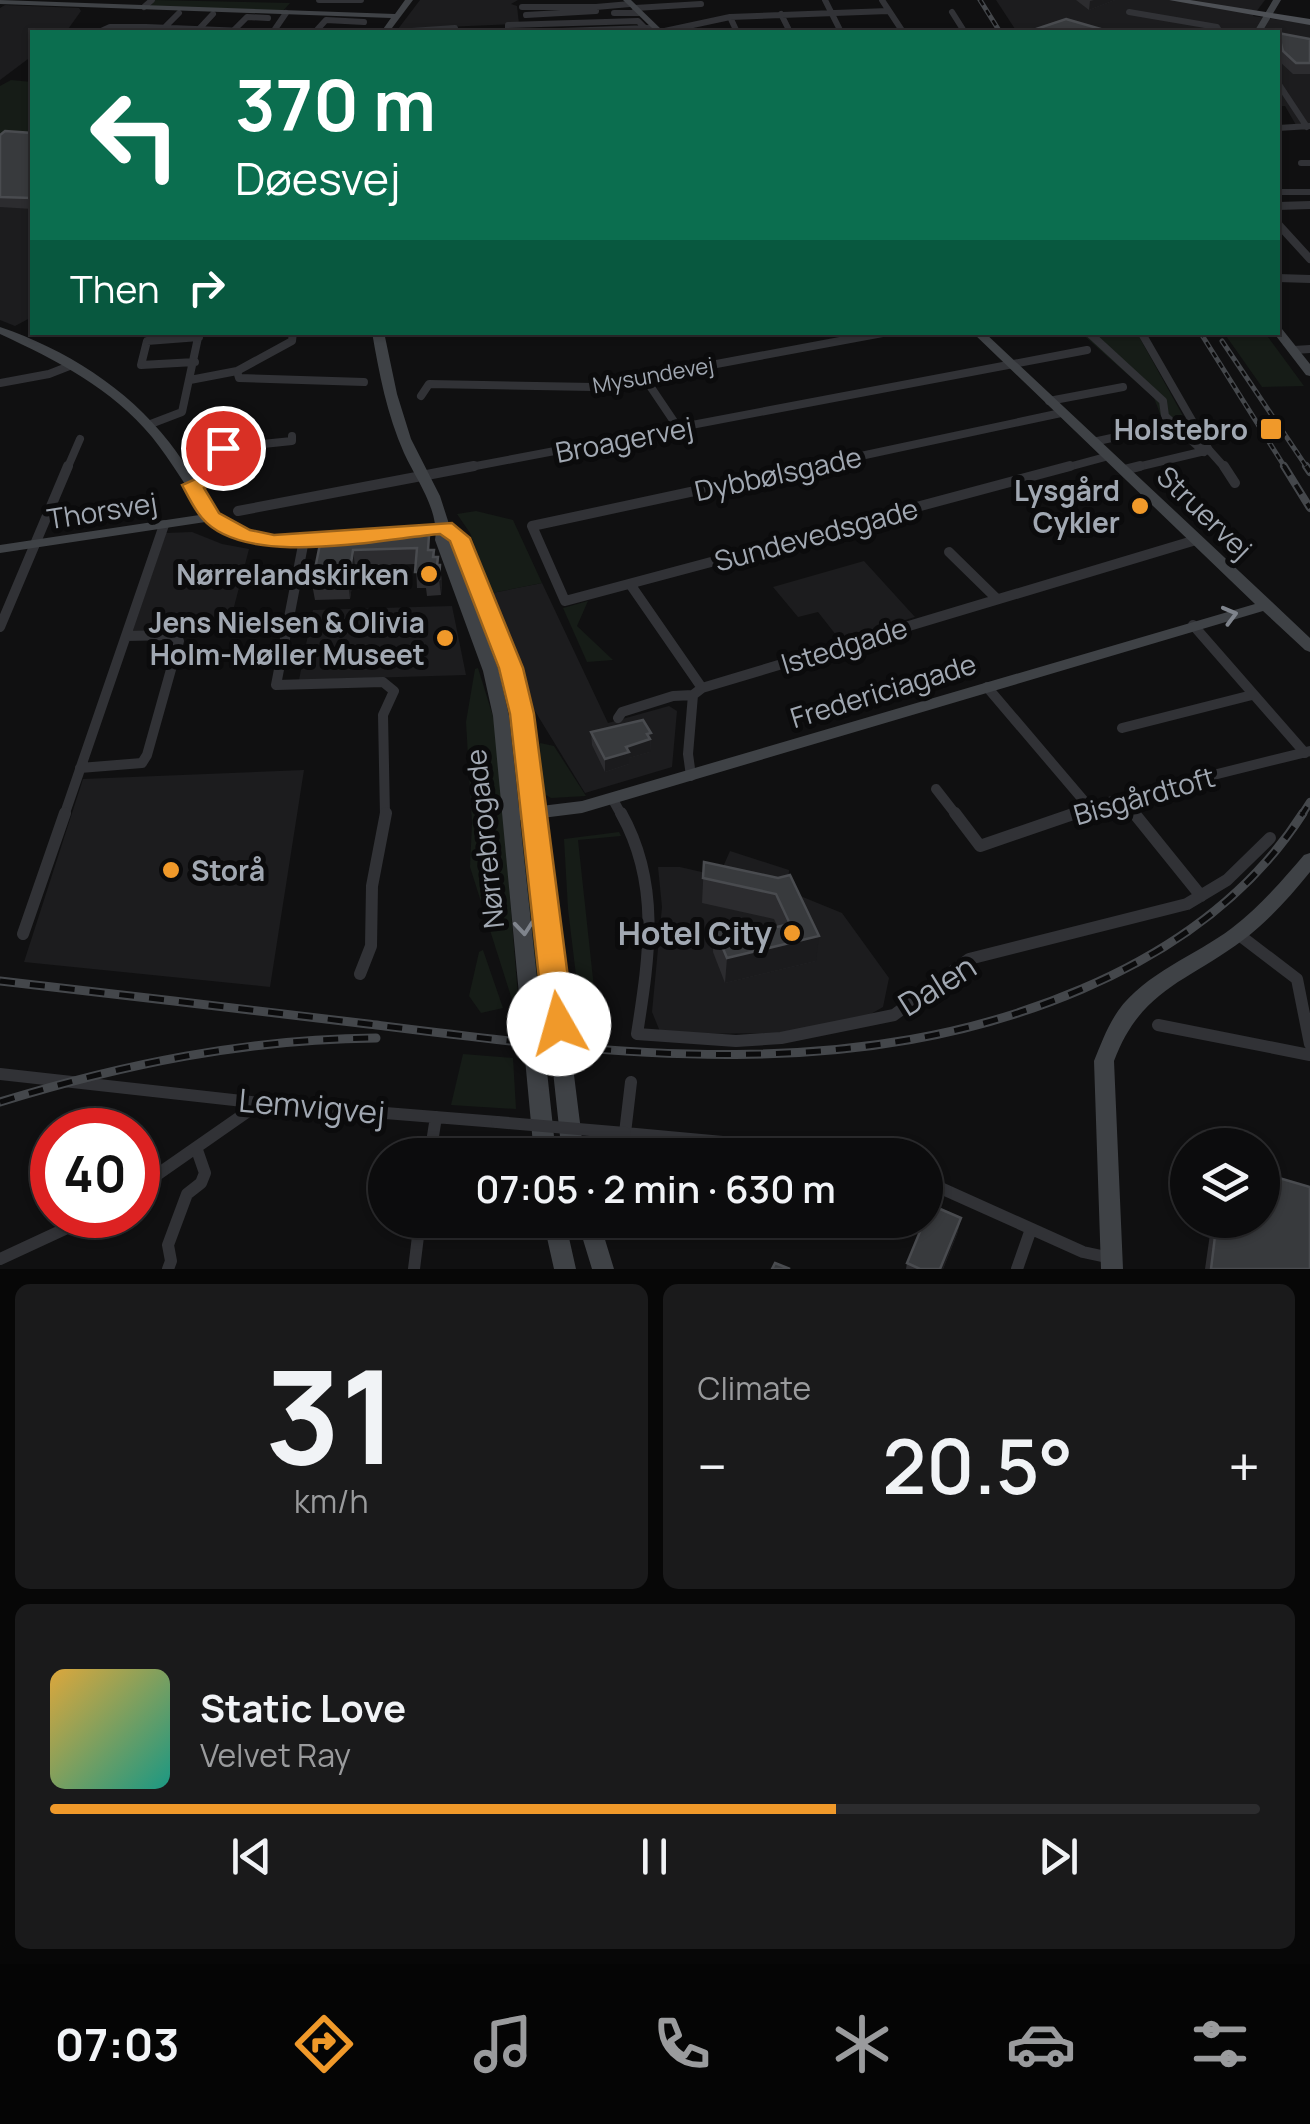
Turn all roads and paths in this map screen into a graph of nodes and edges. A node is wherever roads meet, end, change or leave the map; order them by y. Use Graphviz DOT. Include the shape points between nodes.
graph roads {
  1 [pos="152,0"];
  2 [pos="320,0"];
  3 [pos="361,0"];
  4 [pos="409,0"];
  5 [pos="760,0"];
  6 [pos="826,0"];
  7 [pos="882,0"];
  8 [pos="1174,0"];
  9 [pos="1189,0"];
  10 [pos="1277,0"];
  11 [pos="1289,0"];
  12 [pos="0,2"];
  13 [pos="522,3"];
  14 [pos="513,4"];
  15 [pos="701,4"];
  16 [pos="633,6"];
  17 [pos="144,7"];
  18 [pos="596,7"];
  19 [pos="888,11"];
  20 [pos="952,12"];
  21 [pos="1129,12"];
  22 [pos="286,13"];
  23 [pos="832,13"];
  24 [pos="179,14"];
  25 [pos="214,14"];
  26 [pos="614,14"];
  27 [pos="781,14"];
  28 [pos="1271,14"];
  29 [pos="526,15"];
  30 [pos="767,15"];
  31 [pos="394,16"];
  32 [pos="730,17"];
  33 [pos="268,18"];
  34 [pos="1310,19"];
  35 [pos="364,22"];
  36 [pos="164,28"];
  37 [pos="103,30"];
  38 [pos="143,30"];
  39 [pos="191,30"];
  40 [pos="206,30"];
  41 [pos="234,30"];
  42 [pos="274,30"];
  43 [pos="318,30"];
  44 [pos="386,30"];
  45 [pos="426,30"];
  46 [pos="456,30"];
  47 [pos="508,30"];
  48 [pos="652,30"];
  49 [pos="653,30"];
  50 [pos="659,30"];
  51 [pos="736,30"];
  52 [pos="789,30"];
  53 [pos="841,30"];
  54 [pos="901,30"];
  55 [pos="963,30"];
  56 [pos="1219,30"];
  57 [pos="1259,30"];
  58 [pos="1280,86"];
  59 [pos="1308,126"];
  60 [pos="1280,128"];
  61 [pos="1281,192"];
  62 [pos="1307,192"];
  63 [pos="1310,203"];
  64 [pos="1280,206"];
  65 [pos="1280,226"];
  66 [pos="1310,259"];
  67 [pos="1280,278"];
  68 [pos="1310,279"];
  69 [pos="0,330"];
  70 [pos="1280,333"];
  71 [pos="199,335"];
  72 [pos="293,335"];
  73 [pos="378,335"];
  74 [pos="872,335"];
  75 [pos="981,335"];
  76 [pos="1091,335"];
  77 [pos="1142,335"];
  78 [pos="150,336"];
  79 [pos="1310,349"];
  80 [pos="1087,350"];
  81 [pos="1294,350"];
  82 [pos="195,362"];
  83 [pos="1010,364"];
  84 [pos="72,365"];
  85 [pos="236,370"];
  86 [pos="1310,372"];
  87 [pos="644,377"];
  88 [pos="190,380"];
  89 [pos="364,382"];
  90 [pos="0,383"];
  91 [pos="1123,387"];
  92 [pos="421,396"];
  93 [pos="1049,401"];
  94 [pos="1062,413"];
  95 [pos="148,425"];
  96 [pos="1164,427"];
  97 [pos="679,429"];
  98 [pos="292,436"];
  99 [pos="80,439"];
  100 [pos="1093,442"];
  101 [pos="1206,451"];
  102 [pos="1108,456"];
  103 [pos="1124,470"];
  104 [pos="422,477"];
  105 [pos="1236,483"];
  106 [pos="192,485"];
  107 [pos="238,511"];
  108 [pos="211,517"];
  109 [pos="164,525"];
  110 [pos="445,527"];
  111 [pos="382,535"];
  112 [pos="362,536"];
  113 [pos="304,540"];
  114 [pos="1196,540"];
  115 [pos="37,545"];
  116 [pos="0,549"];
  117 [pos="948,552"];
  118 [pos="547,562"];
  119 [pos="630,584"];
  120 [pos="997,599"];
  121 [pos="1267,605"];
  122 [pos="1193,624"];
  123 [pos="0,628"];
  124 [pos="126,636"];
  125 [pos="1310,646"];
  126 [pos="987,687"];
  127 [pos="697,692"];
  128 [pos="1252,695"];
  129 [pos="618,718"];
  130 [pos="1122,728"];
  131 [pos="1307,752"];
  132 [pos="80,768"];
  133 [pos="690,776"];
  134 [pos="936,790"];
  135 [pos="612,798"];
  136 [pos="1121,798"];
  137 [pos="1090,808"];
  138 [pos="524,814"];
  139 [pos="1270,838"];
  140 [pos="1310,860"];
  141 [pos="1202,896"];
  142 [pos="23,934"];
  143 [pos="1238,934"];
  144 [pos="360,974"];
  145 [pos="1158,1024"];
  146 [pos="1310,1044"];
  147 [pos="1310,1055"];
  148 [pos="0,1074"];
  149 [pos="631,1082"];
  150 [pos="261,1102"];
  151 [pos="436,1116"];
  152 [pos="625,1133"];
  153 [pos="433,1138"];
  154 [pos="544,1138"];
  155 [pos="570,1138"];
  156 [pos="680,1138"];
  157 [pos="198,1150"];
  158 [pos="160,1174"];
  159 [pos="943,1188"];
  160 [pos="1031,1229"];
  161 [pos="52,1238"];
  162 [pos="418,1238"];
  163 [pos="558,1238"];
  164 [pos="594,1238"];
  165 [pos="10,1260"];
  166 [pos="1112,1264"];
  167 [pos="168,1269"];
  168 [pos="414,1269"];
  169 [pos="565,1269"];
  170 [pos="603,1269"];
  171 [pos="1017,1269"];
  1 -- 17 [label="street"];
  2 -- 3 [label="street"];
  4 -- 31 [label="street"];
  5 -- 30 [label="street"];
  6 -- 23 [label="street"];
  7 -- 19 [label="street"];
  8 -- 28 [label="main road"];
  9 -- 28 [label="main road"];
  10 -- 28 [label="street"];
  11 -- 28 [label="street"];
  12 -- 17 [label="street"];
  13 -- 14 [label="street"];
  13 -- 18 [label="street"];
  15 -- 16 [label="street"];
  16 -- 18 [label="street"];
  16 -- 26 [label="street"];
  16 -- 49 [label="street"];
  17 -- 22 [label="street"];
  18 -- 29 [label="street"];
  19 -- 23 [label="street"];
  19 -- 54 [label="street"];
  20 -- 55 [label="street"];
  21 -- 56 [label="street"];
  22 -- 31 [label="street"];
  22 -- 42 [label="street"];
  23 -- 27 [label="street"];
  23 -- 53 [label="street"];
  24 -- 36 [label="street"];
  25 -- 40 [label="street"];
  27 -- 30 [label="street"];
  27 -- 52 [label="street"];
  28 -- 34 [label="main road"];
  28 -- 57 [label="street"];
  30 -- 32 [label="street"];
  31 -- 44 [label="street"];
  32 -- 50 [label="street"];
  32 -- 51 [label="street"];
  33 -- 41 [label="street" via="247,17"];
  35 -- 43 [label="street" via="326,20"];
  36 -- 38 [label="street"];
  36 -- 39 [label="street"];
  37 -- 38 [label="street"];
  45 -- 46 [label="street"];
  47 -- 48 [label="street" via="638,21"];
  58 -- 59 [label="street"];
  59 -- 60 [label="street"];
  61 -- 62 [label="street"];
  62 -- 63 [label="street"];
  63 -- 64 [label="street"];
  65 -- 66 [label="street"];
  67 -- 68 [label="street"];
  69 -- 84 [label="street"];
  70 -- 81 [label="street"];
  71 -- 82 [label="street"];
  72 -- 85 [label="street" via="292,342"];
  73 -- 104 [label="street, Nørrebrogade" via="386,380"];
  74 -- 87 [label="street, Mysundevej"];
  75 -- 83 [label="street, Struervej"];
  76 -- 101 [label="street"];
  77 -- 101 [label="street"];
  78 -- 82 [label="street" via="141,364"];
  79 -- 81 [label="street"];
  80 -- 83 [label="street, Broagervej"];
  81 -- 86 [label="street"];
  82 -- 88 [label="street"];
  83 -- 93 [label="street, Struervej"];
  83 -- 97 [label="street, Broagervej"];
  84 -- 90 [label="street"];
  84 -- 95 [label="street" via="115,392"];
  85 -- 88 [label="street"];
  85 -- 89 [label="street" via="239,378"];
  87 -- 92 [label="street, Mysundevej" via="575,389 429,384"];
  87 -- 97 [label="street"];
  88 -- 95 [label="street" via="182,412"];
  91 -- 93 [label="street"];
  93 -- 94 [label="street, Struervej"];
  94 -- 100 [label="street, Struervej"];
  94 -- 118 [label="street, Dybbølsgade" via="532,526"];
  95 -- 106 [label="street"];
  96 -- 100 [label="street"];
  97 -- 104 [label="street, Broagervej"];
  98 -- 106 [label="street" via="223,448 218,477"];
  99 -- 115 [label="street"];
  100 -- 102 [label="street, Struervej"];
  101 -- 103 [label="street"];
  101 -- 105 [label="street" via="1218,456"];
  102 -- 103 [label="street, Struervej"];
  102 -- 119 [label="street, Sundevedsgade"];
  103 -- 114 [label="street, Struervej"];
  104 -- 107 [label="street, Broagervej"];
  104 -- 110 [label="street, Nørrebrogade"];
  106 -- 108 [label="street"];
  108 -- 109 [label="street, Thorsvej"];
  108 -- 113 [label="street" via="254,538"];
  109 -- 115 [label="street, Thorsvej"];
  109 -- 124 [label="street"];
  110 -- 111 [label="street"];
  110 -- 138 [label="street, Nørrebrogade" via="442,540 495,686"];
  112 -- 113 [label="street"];
  113 -- 144 [label="street" via="276,686 383,682 394,691 383,715 386,813 372,886 371,946"];
  114 -- 120 [label="street, Istedgade"];
  114 -- 121 [label="street, Struervej"];
  115 -- 116 [label="street, Thorsvej"];
  115 -- 123 [label="street"];
  117 -- 120 [label="street"];
  118 -- 119 [label="street, Sundevedsgade" via="565,601"];
  119 -- 127 [label="street"];
  120 -- 127 [label="street, Istedgade"];
  122 -- 121 [label="street, Fredericiagade, one-way"];
  121 -- 125 [label="street, Struervej"];
  122 -- 126 [label="street, Fredericiagade"];
  122 -- 128 [label="street"];
  124 -- 132 [label="street"];
  124 -- 132 [label="street" via="172,635 179,641 146,754 130,766"];
  126 -- 133 [label="street, Fredericiagade"];
  126 -- 137 [label="street"];
  127 -- 129 [label="street, Istedgade"];
  127 -- 133 [label="street"];
  128 -- 130 [label="street"];
  128 -- 131 [label="street"];
  131 -- 136 [label="street, Bisgårdtoft"];
  132 -- 142 [label="street"];
  133 -- 135 [label="street, Fredericiagade"];
  134 -- 137 [label="street, Bisgårdtoft" via="980,846"];
  135 -- 138 [label="street, Fredericiagade"];
  135 -- 141 [label="street, Dalen" via="650,884 652,917 636,1034 751,1040 870,1022 908,1007 969,959"];
  136 -- 137 [label="street, Bisgårdtoft"];
  136 -- 141 [label="street"];
  138 -- 154 [label="street, Nørrebrogade, one-way"];
  138 -- 155 [label="street, Nørrebrogade"];
  139 -- 141 [label="street, Dalen"];
  140 -- 143 [label="street"];
  143 -- 146 [label="street" via="1297,979"];
  143 -- 166 [label="street" via="1135,1002 1113,1030 1104,1061"];
  145 -- 147 [label="street"];
  148 -- 150 [label="street, Lemvigvej"];
  149 -- 152 [label="street"];
  150 -- 151 [label="street, Lemvigvej"];
  150 -- 157 [label="street"];
  151 -- 152 [label="street, Lemvigvej, bridge"];
  151 -- 153 [label="street"];
  152 -- 156 [label="street, Lemvigvej"];
  157 -- 158 [label="street"];
  157 -- 167 [label="street" via="205,1173 187,1194 168,1245"];
  159 -- 160 [label="street"];
  160 -- 166 [label="street"];
  160 -- 171 [label="street"];
  161 -- 165 [label="street"];
  162 -- 168 [label="street"];
  163 -- 169 [label="street"];
  164 -- 170 [label="street"];
}
